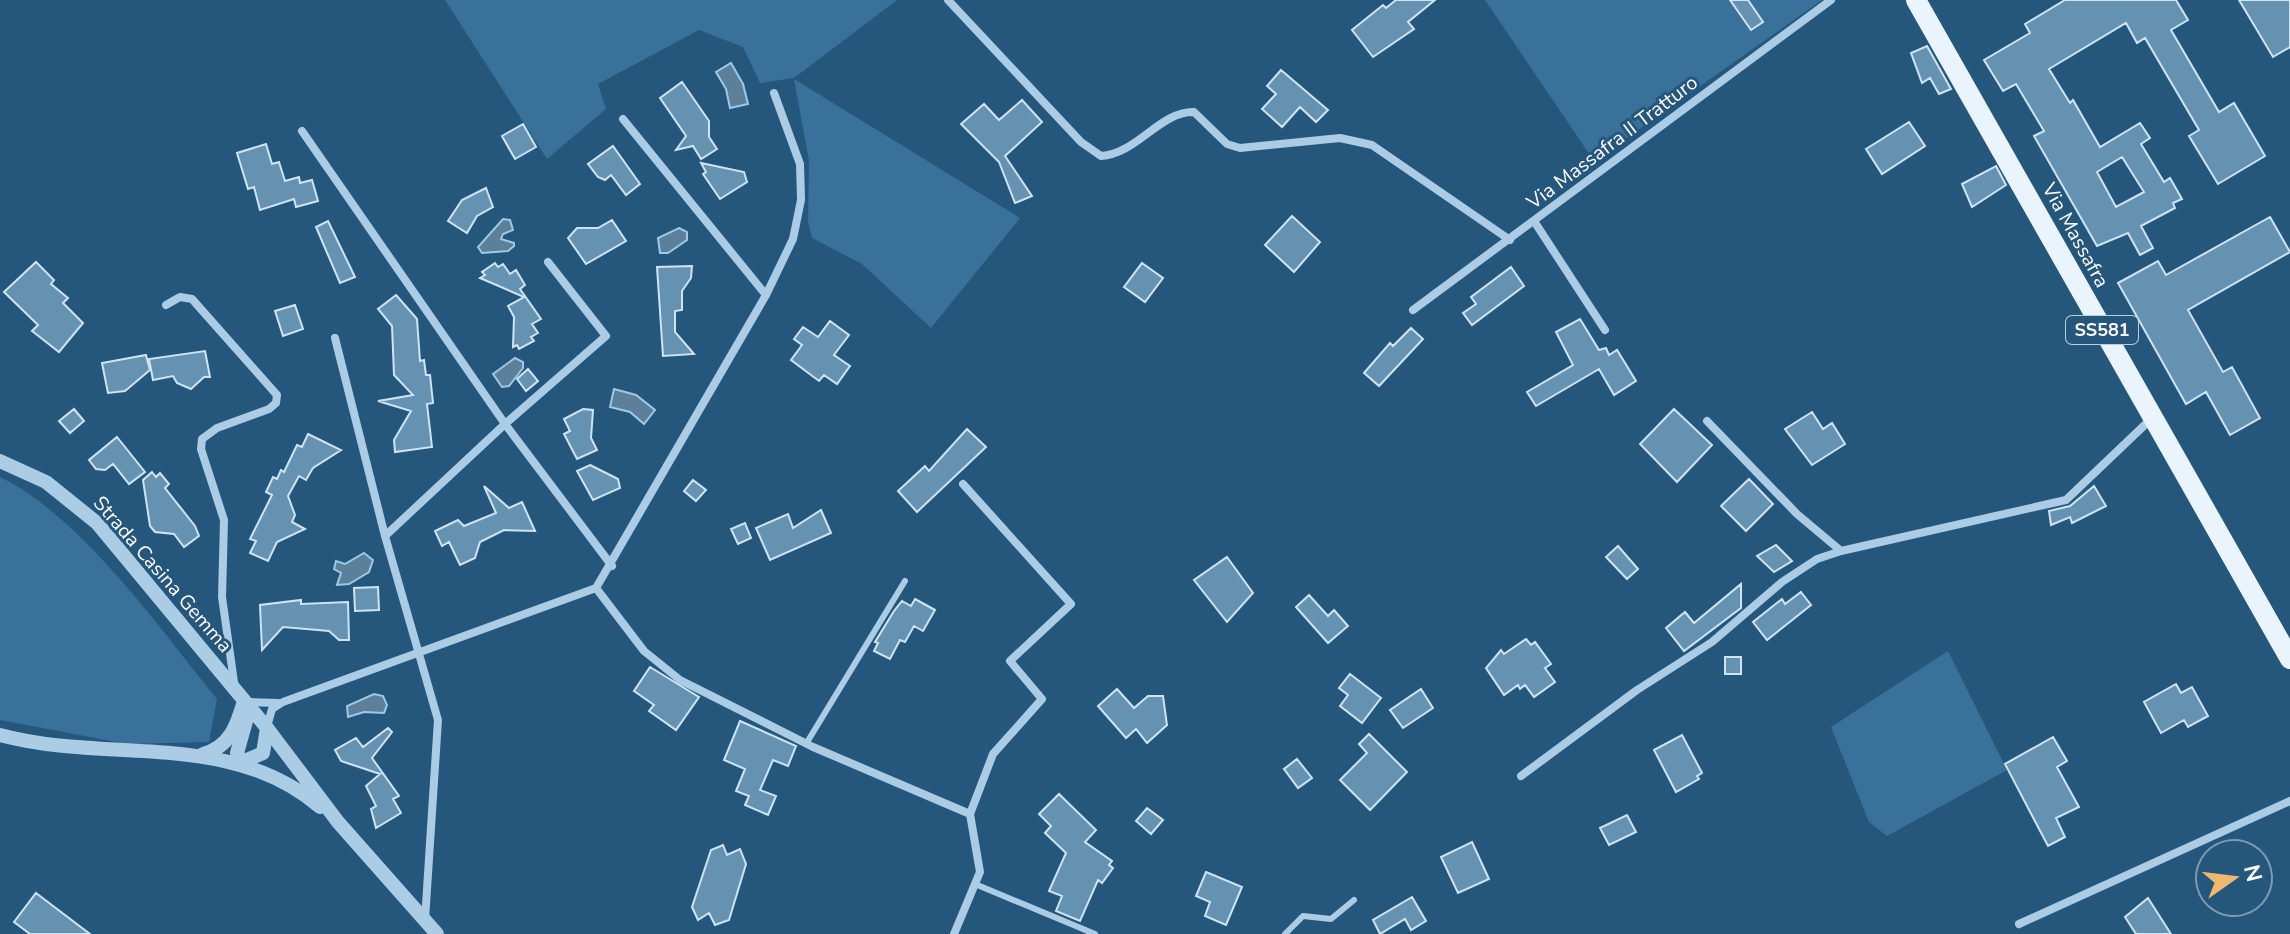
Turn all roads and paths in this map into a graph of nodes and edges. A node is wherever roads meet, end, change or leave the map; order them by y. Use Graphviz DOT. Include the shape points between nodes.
graph roads {
  1 [pos="948,0"];
  2 [pos="1831,0"];
  3 [pos="1916,0"];
  4 [pos="774,93"];
  5 [pos="623,119"];
  6 [pos="302,131"];
  7 [pos="1534,221"];
  8 [pos="1510,240"];
  9 [pos="548,262"];
  10 [pos="766,295"];
  11 [pos="166,305"];
  12 [pos="1413,310"];
  13 [pos="1605,330"];
  14 [pos="335,338"];
  15 [pos="2152,418"];
  16 [pos="1707,421"];
  17 [pos="505,424"];
  18 [pos="0,461"];
  19 [pos="963,484"];
  20 [pos="385,536"];
  21 [pos="1841,551"];
  22 [pos="612,566"];
  23 [pos="905,581"];
  24 [pos="596,588"];
  25 [pos="420,655"];
  26 [pos="2290,659"];
  27 [pos="240,695"];
  28 [pos="283,702"];
  29 [pos="267,728"];
  30 [pos="0,735"];
  31 [pos="806,744"];
  32 [pos="200,755"];
  33 [pos="242,763"];
  34 [pos="1521,776"];
  35 [pos="2290,801"];
  36 [pos="970,814"];
  37 [pos="338,822"];
  38 [pos="975,884"];
  39 [pos="1354,900"];
  40 [pos="425,921"];
  41 [pos="2019,924"];
  42 [pos="437,934"];
  43 [pos="954,934"];
  44 [pos="1095,934"];
  45 [pos="1285,934"];
  1 -- 8 [label="street" via="1081,142 1101,156 1124,151 1182,112 1194,112 1227,144 1240,148 1351,139 1372,145"];
  2 -- 7 [label="street, Via Massafra II Tratturo"];
  3 -- 15 [label="main road, Via Massafra / SS581"];
  4 -- 10 [label="street" via="800,164 801,200 793,239"];
  5 -- 10 [label="street"];
  6 -- 17 [label="street"];
  7 -- 8 [label="street, Via Massafra II Tratturo"];
  7 -- 13 [label="street"];
  8 -- 12 [label="street, Via Massafra II Tratturo"];
  9 -- 17 [label="street" via="606,336"];
  10 -- 22 [label="street"];
  11 -- 27 [label="street" via="180,297 192,299 277,395 269,409 202,439 224,520 222,597"];
  14 -- 20 [label="street"];
  15 -- 21 [label="street" via="2066,500"];
  15 -- 26 [label="main road, Via Massafra / SS581"];
  16 -- 21 [label="street" via="1797,514"];
  17 -- 20 [label="street"];
  17 -- 22 [label="street"];
  18 -- 27 [label="street, Strada Casina Gemma" via="46,482 97,523"];
  19 -- 36 [label="street" via="1071,604 1010,661 1042,699 993,754"];
  20 -- 25 [label="street"];
  21 -- 34 [label="street" via="1817,559 1782,582 1712,642"];
  22 -- 24 [label="street"];
  23 -- 31 [label="lane"];
  24 -- 25 [label="street"];
  24 -- 31 [label="street" via="644,651 680,680"];
  25 -- 28 [label="street"];
  25 -- 40 [label="street" via="438,720"];
  27 -- 28 [label="street" via="268,704"];
  27 -- 29 [label="street, Strada Casina Gemma"];
  27 -- 32 [label="street" via="231,736"];
  27 -- 33 [label="street" via="246,720 237,753"];
  28 -- 29 [label="street" via="272,709"];
  29 -- 33 [label="street" via="263,753"];
  29 -- 37 [label="street, Strada Casina Gemma"];
  30 -- 32 [label="street" via="78,749"];
  31 -- 36 [label="street"];
  32 -- 33 [label="street"];
  33 -- 37 [label="street" via="295,787"];
  35 -- 41 [label="street"];
  36 -- 38 [label="street" via="980,872"];
  37 -- 40 [label="street"];
  38 -- 43 [label="street"];
  38 -- 44 [label="lane"];
  39 -- 45 [label="lane" via="1331,919 1303,916"];
  40 -- 42 [label="street"];
}
